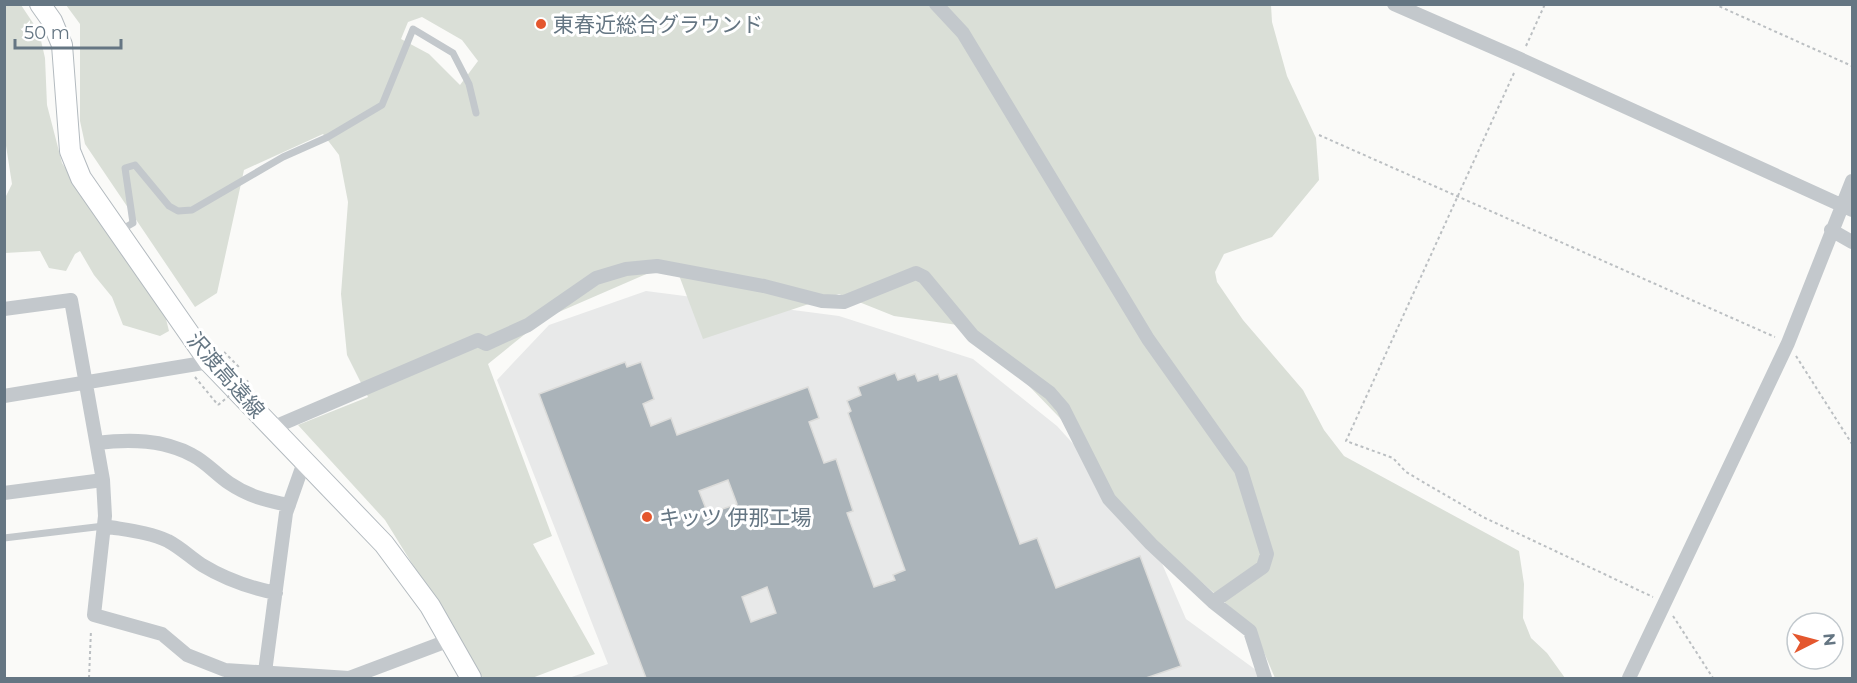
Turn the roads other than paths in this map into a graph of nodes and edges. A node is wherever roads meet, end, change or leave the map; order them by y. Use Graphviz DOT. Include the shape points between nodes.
graph roads {
  1 [pos="40,4"];
  2 [pos="936,4"];
  3 [pos="1394,4"];
  4 [pos="476,113"];
  5 [pos="1852,182"];
  6 [pos="1847,208"];
  7 [pos="1832,230"];
  8 [pos="119,231"];
  9 [pos="1852,242"];
  10 [pos="4,309"];
  11 [pos="209,362"];
  12 [pos="86,384"];
  13 [pos="4,396"];
  14 [pos="272,429"];
  15 [pos="97,443"];
  16 [pos="304,462"];
  17 [pos="103,480"];
  18 [pos="4,494"];
  19 [pos="289,505"];
  20 [pos="104,526"];
  21 [pos="4,537"];
  22 [pos="276,593"];
  23 [pos="1213,602"];
  24 [pos="450,640"];
  25 [pos="265,672"];
  26 [pos="471,678"];
  27 [pos="1265,678"];
  28 [pos="1629,678"];
  1 -- 8 [label="main road, 沢渡高遠線" via="62,45 70,151 81,178"];
  2 -- 23 [label="street" via="963,33 1148,339 1241,470 1267,554 1263,567"];
  3 -- 6 [label="street"];
  4 -- 8 [label="lane" via="469,84 453,53 412,29 382,105 192,210 178,211 169,206 135,165 125,168 133,223"];
  5 -- 6 [label="street"];
  6 -- 7 [label="street"];
  7 -- 9 [label="street"];
  7 -- 28 [label="street" via="1788,343"];
  8 -- 11 [label="main road, 沢渡高遠線"];
  10 -- 12 [label="street" via="71,300"];
  11 -- 12 [label="street"];
  11 -- 14 [label="main road, 沢渡高遠線"];
  12 -- 13 [label="street"];
  12 -- 15 [label="street"];
  14 -- 16 [label="main road, 沢渡高遠線"];
  14 -- 23 [label="street" via="478,340 486,344 528,324 596,278 627,269 657,266 764,286 822,302 844,302 916,273 924,277 973,336 1050,393 1063,408 1109,499"];
  15 -- 17 [label="street"];
  15 -- 19 [label="street" via="152,442 192,454 228,483 261,501"];
  16 -- 19 [label="street"];
  16 -- 24 [label="main road, 沢渡高遠線" via="384,544"];
  17 -- 18 [label="street"];
  17 -- 20 [label="street"];
  19 -- 22 [label="street"];
  20 -- 21 [label="lane"];
  20 -- 22 [label="street" via="165,540 230,579"];
  20 -- 25 [label="street" via="94,615 162,634 187,655 225,670"];
  22 -- 25 [label="street"];
  23 -- 27 [label="street" via="1250,631"];
  24 -- 25 [label="street" via="349,678"];
  24 -- 26 [label="main road, 沢渡高遠線"];
}
